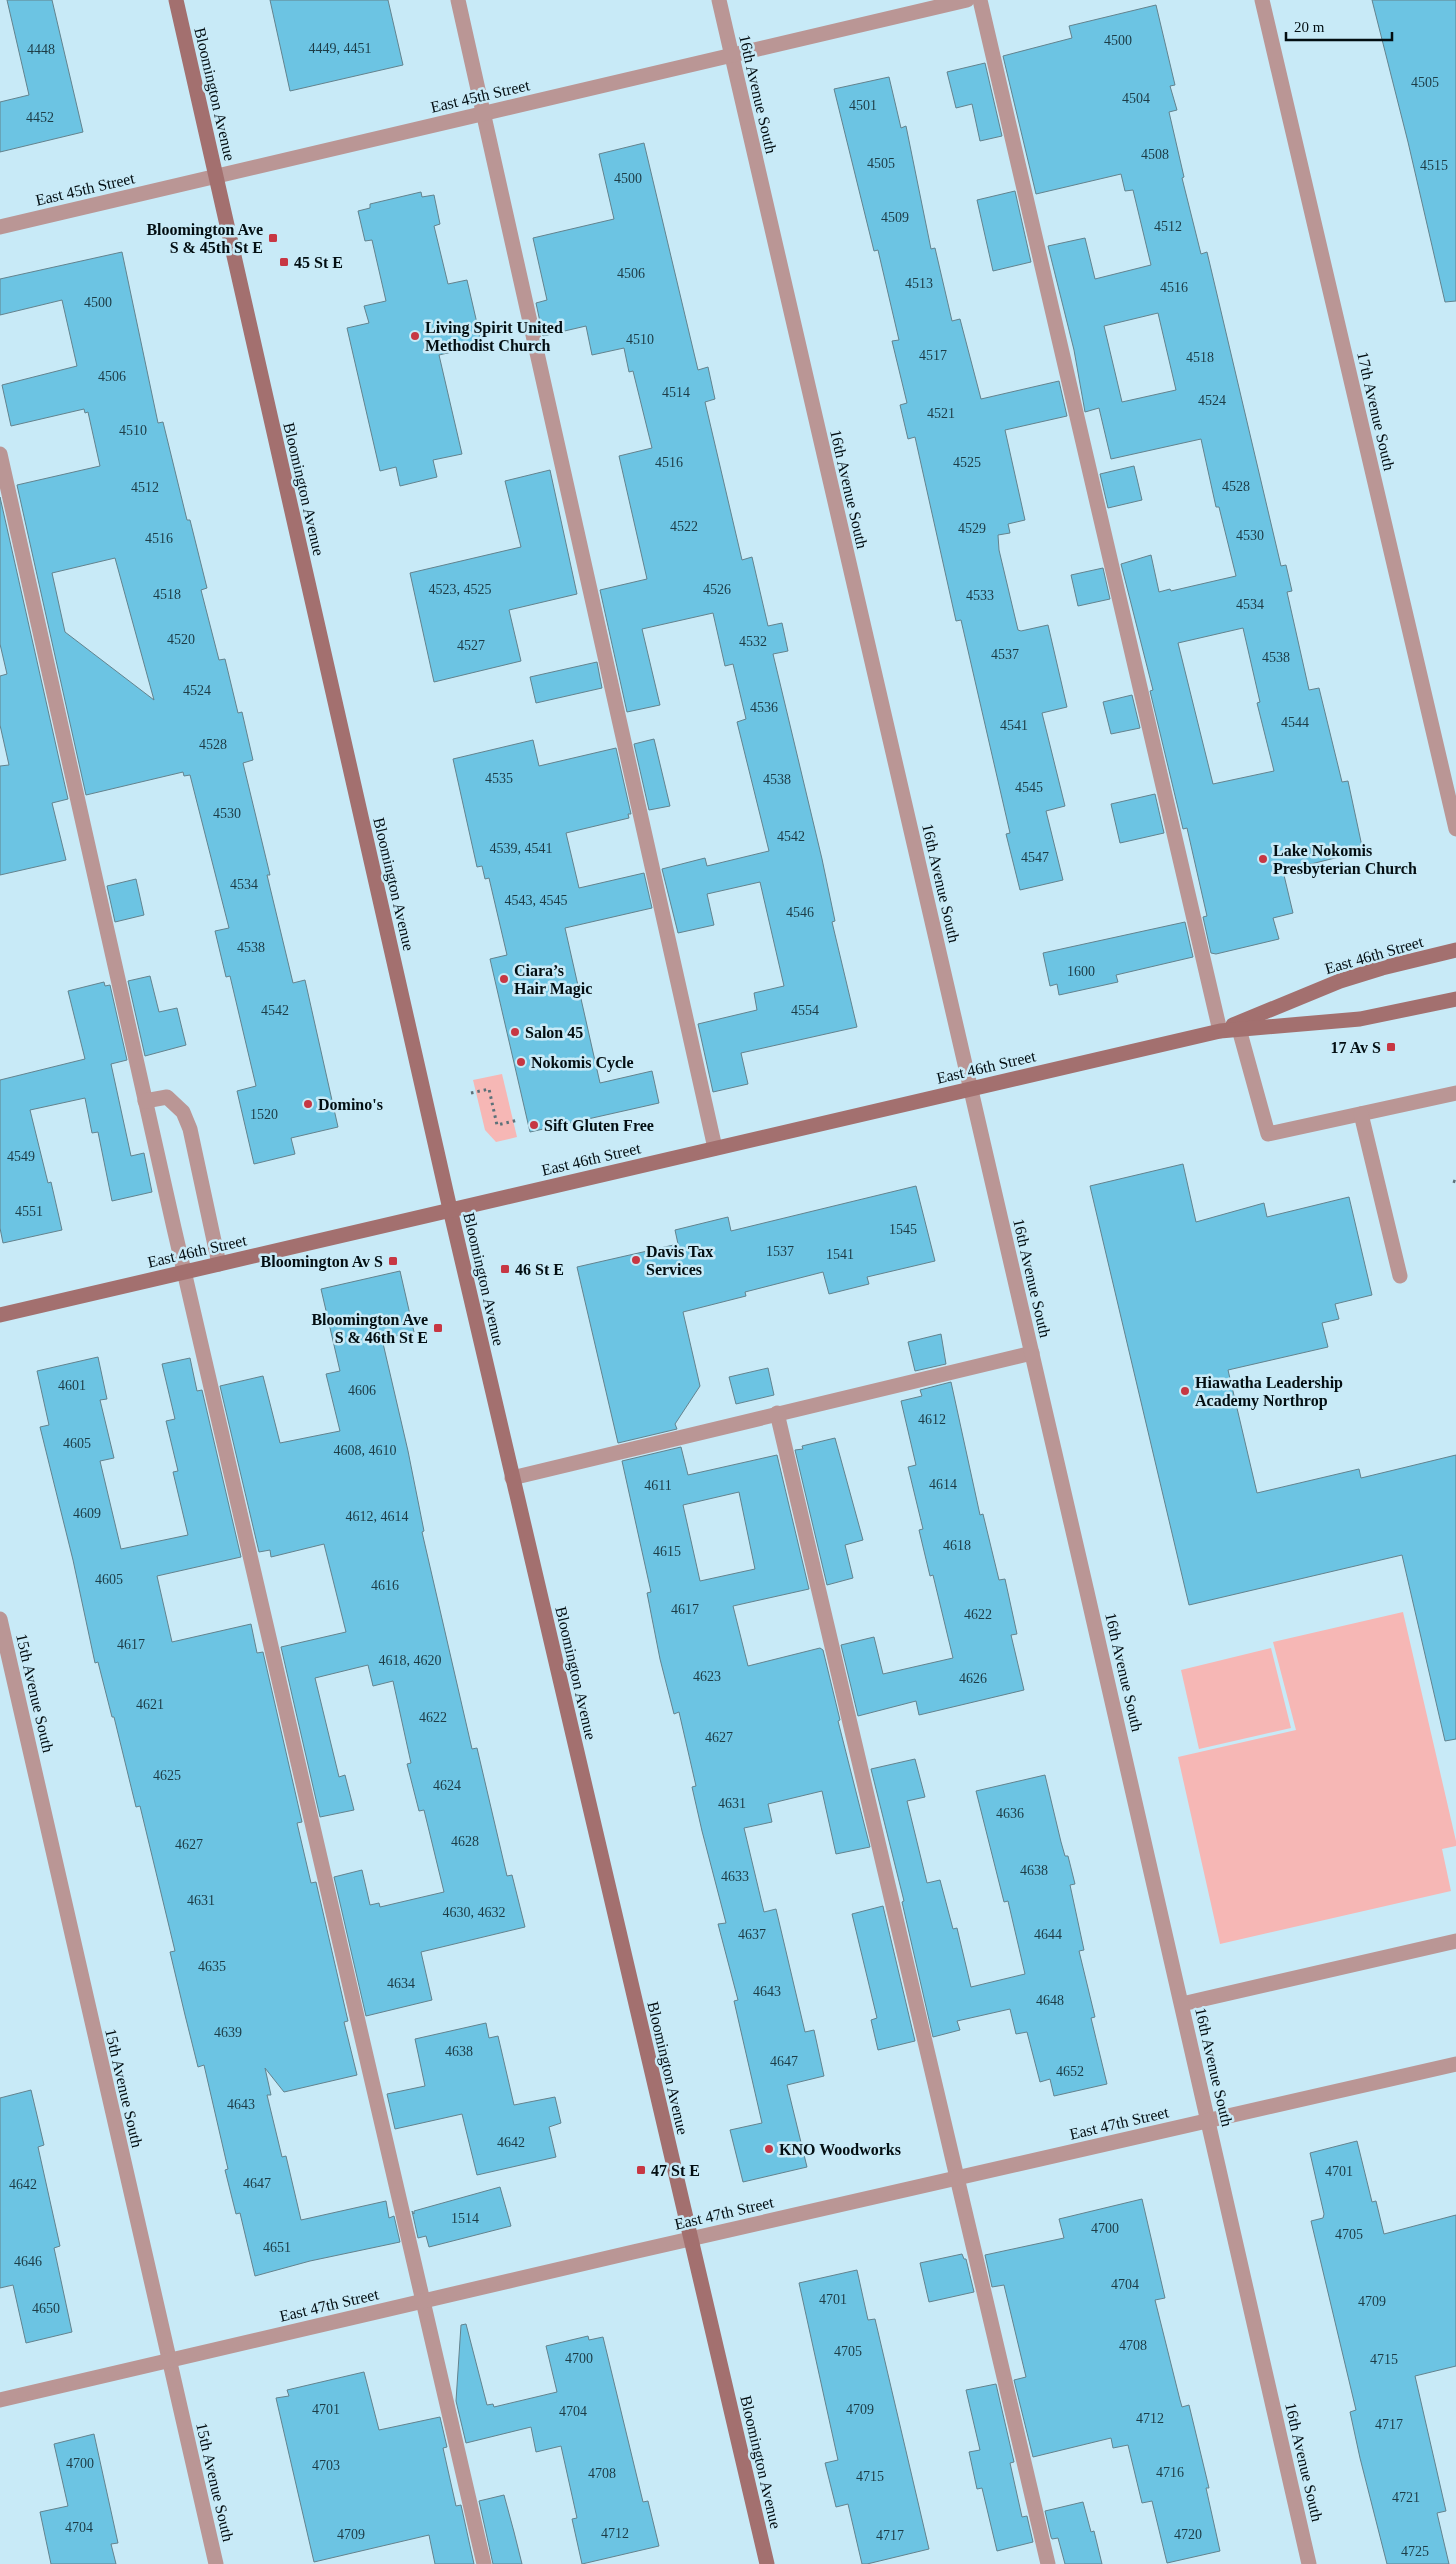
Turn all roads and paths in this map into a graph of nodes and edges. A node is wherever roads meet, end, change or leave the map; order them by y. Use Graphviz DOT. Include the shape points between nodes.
graph roads {
  1 [pos="176,0"];
  2 [pos="458,0"];
  3 [pos="719,0"];
  4 [pos="967,0"];
  5 [pos="980,0"];
  6 [pos="1262,0"];
  7 [pos="732,56"];
  8 [pos="484,113"];
  9 [pos="215,176"];
  10 [pos="0,227"];
  11 [pos="0,454"];
  12 [pos="1456,829"];
  13 [pos="1456,950"];
  14 [pos="1456,999"];
  15 [pos="1239,1029"];
  16 [pos="1220,1031"];
  17 [pos="970,1089"];
  18 [pos="471,1093"];
  19 [pos="1456,1093"];
  20 [pos="145,1101"];
  21 [pos="1361,1114"];
  22 [pos="518,1120"];
  23 [pos="715,1148"];
  24 [pos="450,1209"];
  25 [pos="219,1264"];
  26 [pos="184,1272"];
  27 [pos="1400,1276"];
  28 [pos="0,1315"];
  29 [pos="1032,1354"];
  30 [pos="777,1413"];
  31 [pos="512,1478"];
  32 [pos="0,1619"];
  33 [pos="1456,1940"];
  34 [pos="1182,2004"];
  35 [pos="1456,2064"];
  36 [pos="1209,2120"];
  37 [pos="958,2178"];
  38 [pos="690,2239"];
  39 [pos="423,2300"];
  40 [pos="168,2361"];
  41 [pos="0,2400"];
  42 [pos="216,2564"];
  43 [pos="484,2564"];
  44 [pos="767,2564"];
  45 [pos="1048,2564"];
  46 [pos="1309,2564"];
  1 -- 9 [label="street, Bloomington Avenue"];
  2 -- 8 [label="street"];
  3 -- 7 [label="street, 16th Avenue South"];
  4 -- 7 [label="street, East 45th Street"];
  5 -- 16 [label="street"];
  6 -- 12 [label="street, 17th Avenue South"];
  7 -- 8 [label="street, East 45th Street"];
  7 -- 17 [label="street, 16th Avenue South"];
  8 -- 9 [label="street, East 45th Street"];
  8 -- 23 [label="street"];
  9 -- 10 [label="street, East 45th Street"];
  9 -- 24 [label="street, Bloomington Avenue"];
  11 -- 20 [label="street"];
  13 -- 16 [label="street, East 46th Street" via="1340,981"];
  14 -- 15 [label="street, East 46th Street" via="1360,1018"];
  15 -- 16 [label="street, East 46th Street"];
  15 -- 21 [label="street" via="1268,1134"];
  16 -- 17 [label="street, East 46th Street"];
  17 -- 23 [label="street, East 46th Street"];
  17 -- 29 [label="street, 16th Avenue South"];
  18 -- 22 [label="path" via="489,1089 497,1125"];
  19 -- 21 [label="street"];
  20 -- 25 [label="street" via="167,1098 183,1112 190,1129"];
  20 -- 26 [label="street"];
  21 -- 27 [label="street"];
  23 -- 24 [label="street, East 46th Street"];
  24 -- 25 [label="street, East 46th Street"];
  24 -- 31 [label="street, Bloomington Avenue"];
  25 -- 26 [label="street, East 46th Street"];
  26 -- 28 [label="street, East 46th Street"];
  26 -- 39 [label="street"];
  29 -- 30 [label="street"];
  29 -- 34 [label="street, 16th Avenue South"];
  30 -- 31 [label="street"];
  30 -- 37 [label="street"];
  31 -- 38 [label="street, Bloomington Avenue"];
  32 -- 40 [label="street, 15th Avenue South"];
  33 -- 34 [label="street"];
  34 -- 36 [label="street, 16th Avenue South"];
  35 -- 36 [label="street, East 47th Street"];
  36 -- 37 [label="street, East 47th Street"];
  36 -- 46 [label="street, 16th Avenue South"];
  37 -- 38 [label="street, East 47th Street"];
  37 -- 45 [label="street"];
  38 -- 39 [label="street, East 47th Street"];
  38 -- 44 [label="street, Bloomington Avenue"];
  39 -- 40 [label="street, East 47th Street"];
  39 -- 43 [label="street"];
  40 -- 41 [label="street, East 47th Street"];
  40 -- 42 [label="street, 15th Avenue South"];
}
